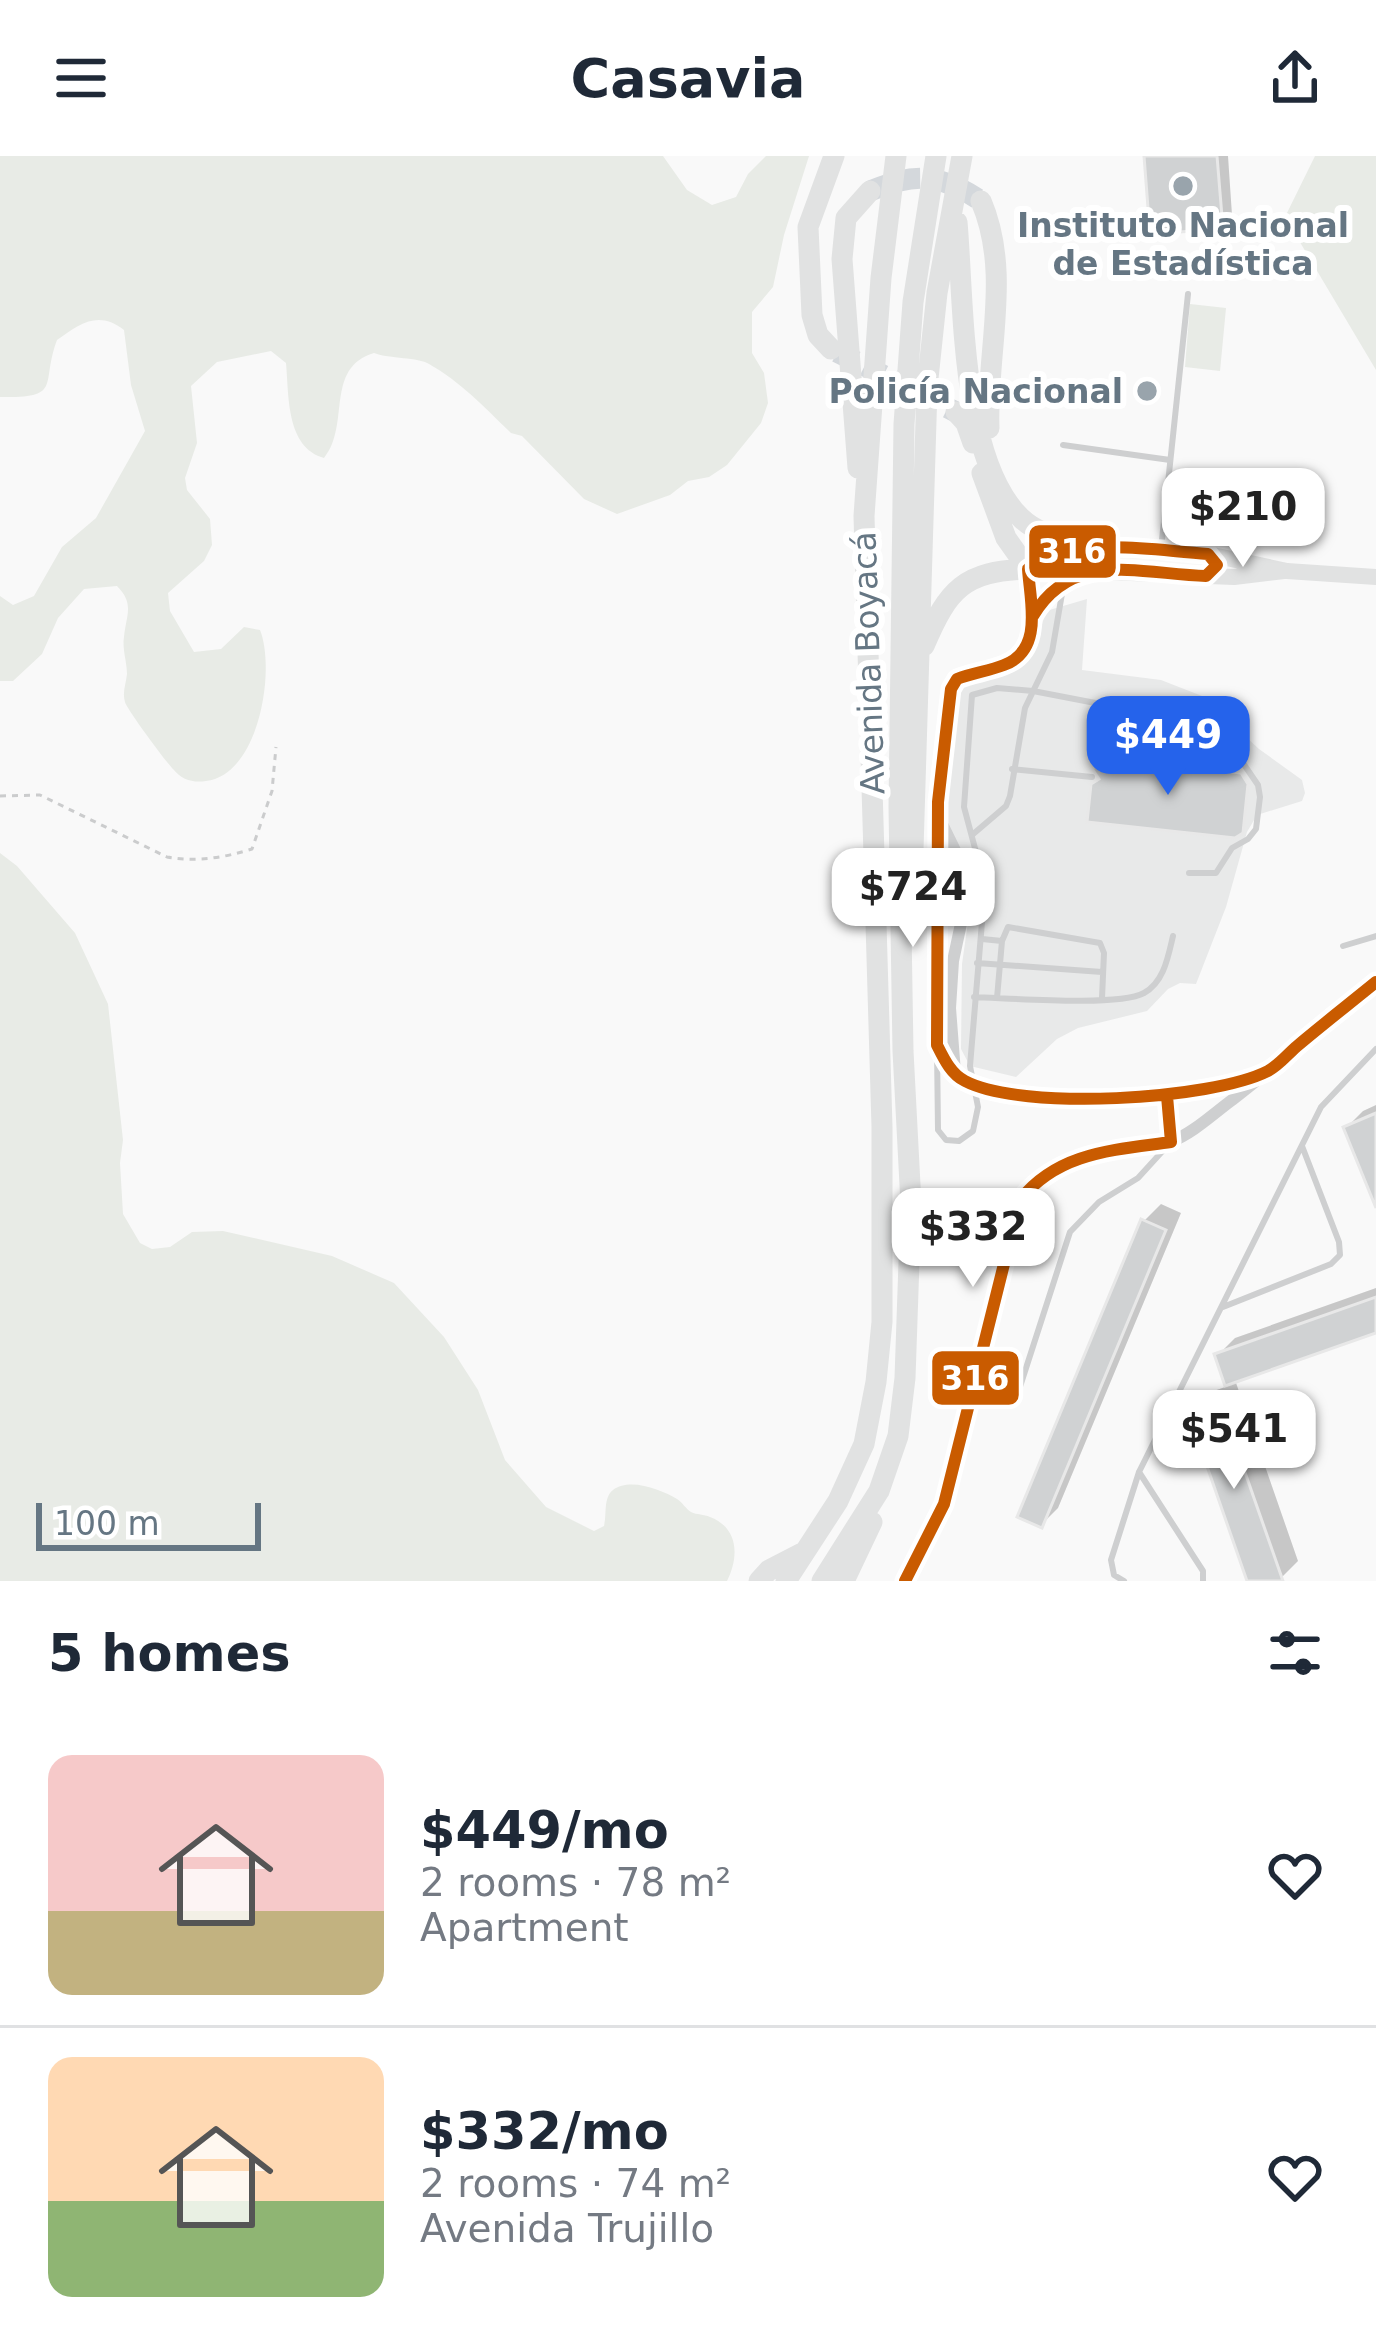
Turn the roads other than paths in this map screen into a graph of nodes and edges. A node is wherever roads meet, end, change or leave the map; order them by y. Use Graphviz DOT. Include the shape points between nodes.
graph roads {
  1 [pos="834,156"];
  2 [pos="896,156"];
  3 [pos="936,156"];
  4 [pos="962,156"];
  5 [pos="870,191"];
  6 [pos="954,193"];
  7 [pos="981,201"];
  8 [pos="1187,294"];
  9 [pos="831,349"];
  10 [pos="956,412"];
  11 [pos="1063,445"];
  12 [pos="1170,460"];
  13 [pos="991,465"];
  14 [pos="864,516"];
  15 [pos="1161,552"];
  16 [pos="1208,554"];
  17 [pos="1090,559"];
  18 [pos="1028,569"];
  19 [pos="1287,571"];
  20 [pos="1206,576"];
  21 [pos="1376,577"];
  22 [pos="1064,579"];
  23 [pos="1033,616"];
  24 [pos="920,658"];
  25 [pos="1033,691"];
  26 [pos="1012,769"];
  27 [pos="1092,777"];
  28 [pos="938,802"];
  29 [pos="972,835"];
  30 [pos="1190,873"];
  31 [pos="1173,936"];
  32 [pos="1376,936"];
  33 [pos="982,939"];
  34 [pos="1002,941"];
  35 [pos="1343,946"];
  36 [pos="976,963"];
  37 [pos="900,964"];
  38 [pos="1001,965"];
  39 [pos="1102,972"];
  40 [pos="1376,982"];
  41 [pos="974,997"];
  42 [pos="998,998"];
  43 [pos="1102,998"];
  44 [pos="937,1045"];
  45 [pos="1375,1054"];
  46 [pos="1270,1070"];
  47 [pos="956,1074"];
  48 [pos="975,1086"];
  49 [pos="1167,1096"];
  50 [pos="1171,1142"];
  51 [pos="1301,1145"];
  52 [pos="1220,1308"];
  53 [pos="1016,1399"];
  54 [pos="1138,1472"];
  55 [pos="879,1491"];
  56 [pos="808,1550"];
  57 [pos="759,1581"];
  58 [pos="786,1581"];
  59 [pos="822,1581"];
  60 [pos="844,1581"];
  61 [pos="905,1581"];
  62 [pos="1124,1581"];
  63 [pos="1203,1581"];
  1 -- 9 [label="highway" via="808,227 812,315"];
  2 -- 14 [label="highway, Avenida Boyacá"];
  3 -- 37 [label="highway, Avenida Boyacá" via="904,424"];
  4 -- 6 [label="highway"];
  5 -- 14 [label="highway" via="845,218 842,259"];
  6 -- 13 [label="highway" via="973,402"];
  6 -- 24 [label="highway" via="927,388"];
  7 -- 13 [label="highway" via="997,264"];
  8 -- 12 [label="lane"];
  10 -- 18 [label="highway" via="1000,526"];
  11 -- 12 [label="lane"];
  12 -- 15 [label="lane"];
  13 -- 17 [label="highway" via="1021,518"];
  14 -- 56 [label="highway, Avenida Boyacá" via="882,1322 864,1444"];
  15 -- 16 [label="street"];
  15 -- 17 [label="street"];
  16 -- 19 [label="street"];
  16 -- 20 [label="street" via="1216,569"];
  17 -- 18 [label="street" via="1053,553"];
  17 -- 20 [label="street"];
  17 -- 22 [label="street"];
  18 -- 23 [label="street"];
  18 -- 24 [label="highway" via="988,572 962,585 938,612"];
  19 -- 20 [label="street"];
  19 -- 21 [label="street"];
  22 -- 23 [label="street" via="1041,597"];
  22 -- 25 [label="lane" via="1052,652"];
  23 -- 28 [label="street" via="1033,638 1017,659 972,672 951,689"];
  24 -- 37 [label="highway" via="912,884"];
  25 -- 26 [label="lane"];
  25 -- 29 [label="lane" via="972,695 964,807"];
  25 -- 30 [label="lane" via="1200,731 1243,764 1258,785 1256,829 1216,873"];
  26 -- 27 [label="lane"];
  26 -- 29 [label="lane" via="1006,806"];
  28 -- 44 [label="street"];
  28 -- 47 [label="street" via="968,891 952,962"];
  29 -- 33 [label="lane" via="985,886"];
  31 -- 43 [label="lane" via="1160,979 1147,991"];
  32 -- 35 [label="lane"];
  33 -- 34 [label="lane"];
  33 -- 36 [label="lane"];
  34 -- 38 [label="lane"];
  34 -- 39 [label="lane" via="1008,927 1100,943"];
  36 -- 38 [label="lane"];
  36 -- 41 [label="lane"];
  37 -- 55 [label="highway, Avenida Boyacá" via="910,1204 905,1378 898,1436"];
  38 -- 39 [label="lane"];
  38 -- 42 [label="lane"];
  39 -- 43 [label="lane"];
  40 -- 46 [label="street"];
  41 -- 42 [label="lane"];
  41 -- 48 [label="lane"];
  42 -- 43 [label="lane"];
  44 -- 47 [label="street"];
  44 -- 48 [label="lane" via="941,1137 959,1141 973,1131"];
  45 -- 51 [label="lane" via="1321,1107"];
  46 -- 49 [label="street"];
  46 -- 50 [label="street"];
  47 -- 48 [label="street"];
  48 -- 49 [label="street" via="1064,1097"];
  49 -- 50 [label="street"];
  50 -- 53 [label="lane" via="1070,1232"];
  50 -- 61 [label="street" via="1062,1161 1020,1200 944,1504"];
  51 -- 52 [label="lane"];
  51 -- 52 [label="lane" via="1340,1255"];
  52 -- 54 [label="lane"];
  54 -- 62 [label="lane" via="1111,1560"];
  54 -- 63 [label="lane"];
  55 -- 59 [label="highway, Avenida Boyacá"];
  55 -- 60 [label="highway"];
  56 -- 57 [label="highway"];
  56 -- 58 [label="highway, Avenida Boyacá"];
}
